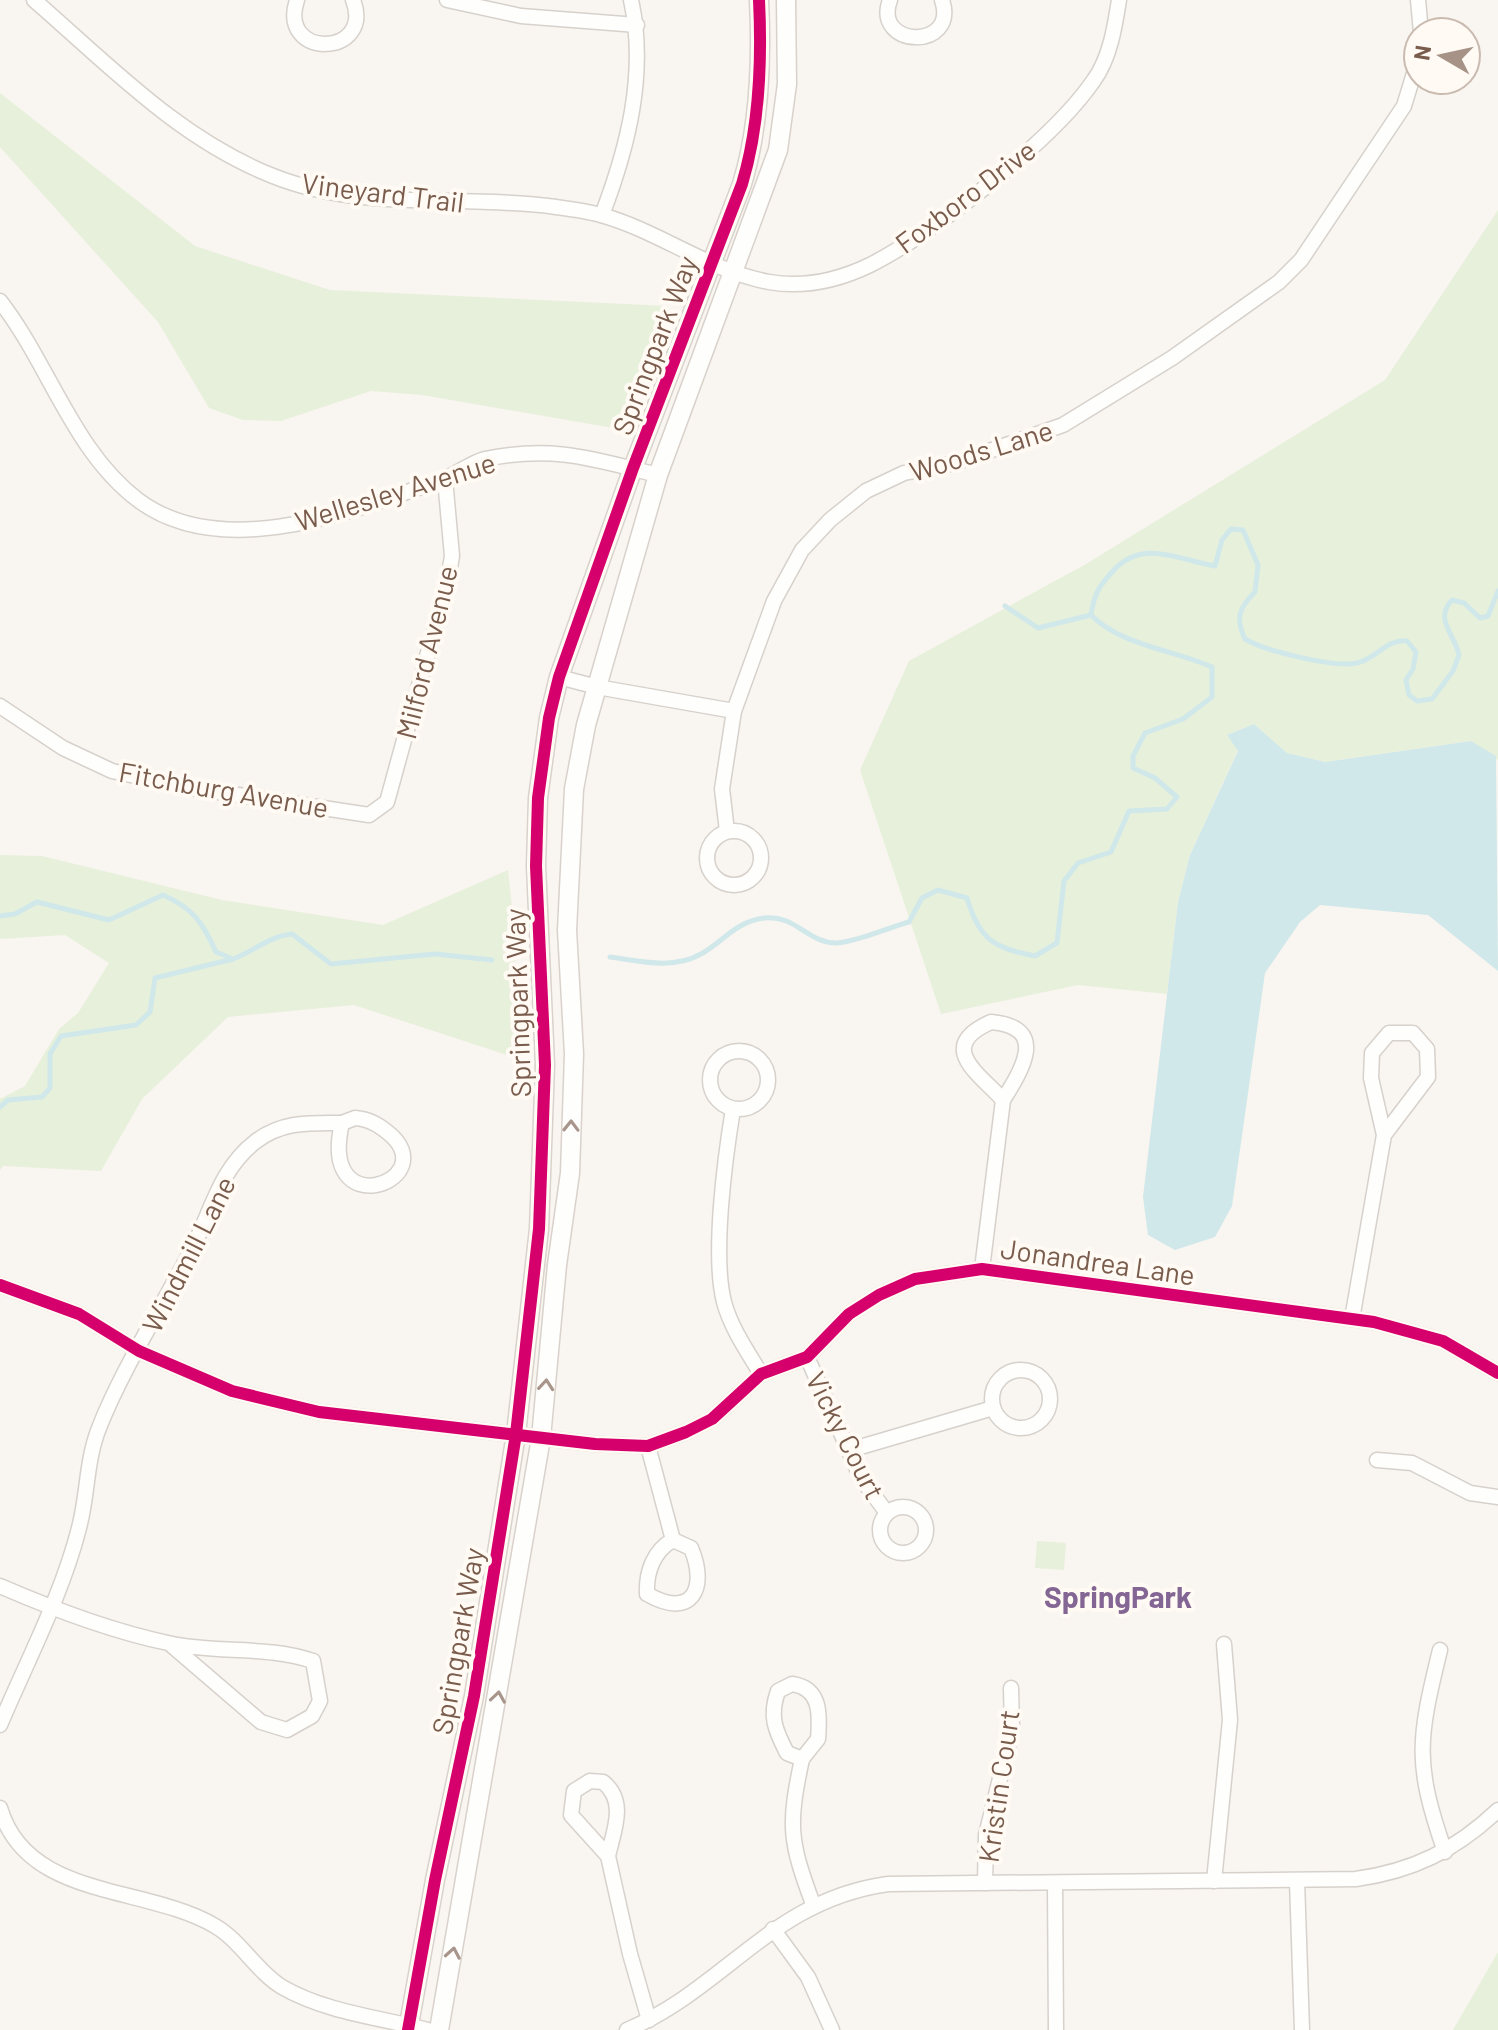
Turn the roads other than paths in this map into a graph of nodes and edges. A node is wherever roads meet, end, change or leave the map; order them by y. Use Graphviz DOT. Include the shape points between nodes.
graph roads {
  1 [pos="34,0"];
  2 [pos="297,0"];
  3 [pos="447,0"];
  4 [pos="631,0"];
  5 [pos="759,0"];
  6 [pos="786,0"];
  7 [pos="890,0"];
  8 [pos="942,0"];
  9 [pos="1119,0"];
  10 [pos="359,1"];
  11 [pos="637,25"];
  12 [pos="1407,96"];
  13 [pos="602,215"];
  14 [pos="711,264"];
  15 [pos="732,272"];
  16 [pos="0,301"];
  17 [pos="633,468"];
  18 [pos="658,475"];
  19 [pos="445,479"];
  20 [pos="559,677"];
  21 [pos="597,687"];
  22 [pos="0,706"];
  23 [pos="734,711"];
  24 [pos="369,815"];
  25 [pos="727,831"];
  26 [pos="1003,1100"];
  27 [pos="733,1109"];
  28 [pos="342,1123"];
  29 [pos="1384,1135"];
  30 [pos="982,1269"];
  31 [pos="0,1285"];
  32 [pos="1352,1319"];
  33 [pos="139,1351"];
  34 [pos="807,1357"];
  35 [pos="1498,1373"];
  36 [pos="761,1374"];
  37 [pos="993,1408"];
  38 [pos="516,1434"];
  39 [pos="541,1438"];
  40 [pos="648,1446"];
  41 [pos="850,1450"];
  42 [pos="1377,1460"];
  43 [pos="1498,1497"];
  44 [pos="887,1513"];
  45 [pos="673,1540"];
  46 [pos="0,1586"];
  47 [pos="49,1608"];
  48 [pos="170,1644"];
  49 [pos="1224,1644"];
  50 [pos="1440,1650"];
  51 [pos="1011,1688"];
  52 [pos="0,1725"];
  53 [pos="802,1759"];
  54 [pos="0,1808"];
  55 [pos="1498,1810"];
  56 [pos="3,1830"];
  57 [pos="1445,1852"];
  58 [pos="608,1856"];
  59 [pos="1214,1881"];
  60 [pos="1297,1881"];
  61 [pos="985,1883"];
  62 [pos="1055,1883"];
  63 [pos="813,1904"];
  64 [pos="773,1929"];
  65 [pos="649,2020"];
  66 [pos="409,2028"];
  67 [pos="428,2030"];
  68 [pos="439,2030"];
  69 [pos="627,2030"];
  70 [pos="832,2030"];
  71 [pos="1056,2030"];
  72 [pos="1302,2030"];
  1 -- 13 [label="street, Vineyard Trail" via="176,124 275,178 382,198 552,206"];
  2 -- 10 [label="street" via="294,17 299,31 310,42 325,46 351,32"];
  3 -- 11 [label="street" via="521,16"];
  4 -- 11 [label="street"];
  5 -- 14 [label="street, Springpark Way" via="762,55 752,147"];
  6 -- 15 [label="street, Springpark Way" via="787,84 778,150"];
  7 -- 8 [label="street" via="889,19 896,31 922,39 942,22"];
  9 -- 15 [label="street, Foxboro Drive" via="1113,36 1096,79 1046,135 938,221 870,265 833,279 790,284"];
  11 -- 13 [label="street" via="631,125"];
  12 -- 23 [label="street, Woods Lane" via="1301,260 1279,282 1172,358 1063,425 955,463 904,473 866,491 830,520 802,550 774,601"];
  13 -- 14 [label="street, Vineyard Trail"];
  14 -- 15 [label="street, Vineyard Trail"];
  14 -- 17 [label="street, Springpark Way"];
  15 -- 18 [label="street, Springpark Way"];
  16 -- 19 [label="street, Wellesley Avenue" via="91,451 138,500 164,515 195,526 268,529"];
  17 -- 18 [label="street, Wellesley Avenue"];
  17 -- 19 [label="street, Wellesley Avenue" via="588,456 532,453 481,460"];
  17 -- 20 [label="street, Springpark Way"];
  18 -- 21 [label="street, Springpark Way"];
  19 -- 24 [label="street, Milford Avenue" via="452,556 448,580 387,802"];
  20 -- 21 [label="street"];
  20 -- 38 [label="street, Springpark Way" via="538,798 544,1138"];
  21 -- 23 [label="street"];
  39 -- 21 [label="street, Springpark Way, one-way" via="570,1173 574,1054 568,861 574,789"];
  22 -- 24 [label="street, Fitchburg Avenue" via="63,748 112,771"];
  23 -- 25 [label="street, Woods Lane" via="722,789"];
  26 -- 26 [label="street" via="1026,1061 1027,1046 1007,1023 991,1022 967,1040 965,1056 970,1071"];
  26 -- 30 [label="street"];
  27 -- 27 [label="street" via="758,1103 769,1080 758,1056 745,1051 720,1057 709,1080 712,1093"];
  27 -- 36 [label="street" via="724,1171 721,1278 724,1302"];
  28 -- 28 [label="street, Windmill Lane" via="337,1141 347,1175 359,1186 375,1188 390,1182 401,1154 395,1139 370,1119"];
  28 -- 33 [label="street, Windmill Lane" via="296,1123 273,1131 230,1169"];
  29 -- 29 [label="street" via="1428,1077 1427,1049 1413,1033 1389,1033 1372,1053 1371,1078"];
  29 -- 32 [label="street"];
  30 -- 32 [label="street, Jonandrea Lane"];
  30 -- 34 [label="street, Jonandrea Lane" via="915,1279 879,1295 849,1314"];
  31 -- 33 [label="street, Jonandrea Lane" via="79,1314"];
  32 -- 35 [label="street, Jonandrea Lane" via="1443,1341"];
  33 -- 38 [label="street, Jonandrea Lane" via="232,1391 319,1412"];
  33 -- 47 [label="street, Windmill Lane" via="88,1458 79,1528"];
  34 -- 36 [label="street, Jonandrea Lane"];
  34 -- 41 [label="street, Vicky Court"];
  36 -- 40 [label="street, Jonandrea Lane" via="712,1419"];
  37 -- 37 [label="street" via="1010,1426 1033,1425 1049,1407 1049,1395 1037,1375 1014,1370 995,1385"];
  37 -- 41 [label="street"];
  38 -- 39 [label="street, Jonandrea Lane"];
  38 -- 66 [label="street, Springpark Way" via="474,1696"];
  39 -- 40 [label="street, Jonandrea Lane"];
  68 -- 39 [label="street, Springpark Way, one-way"];
  40 -- 45 [label="street"];
  41 -- 44 [label="street, Vicky Court" via="861,1478"];
  42 -- 43 [label="street" via="1412,1463 1470,1493"];
  45 -- 45 [label="street" via="691,1548 700,1578 695,1595 672,1604 647,1594 646,1576 663,1545"];
  46 -- 47 [label="street"];
  47 -- 48 [label="street"];
  47 -- 52 [label="street, Windmill Lane"];
  48 -- 48 [label="street" via="261,1722 287,1730 312,1716 320,1701 313,1661 246,1648"];
  49 -- 59 [label="street" via="1230,1720"];
  50 -- 57 [label="street" via="1420,1744 1422,1778"];
  51 -- 61 [label="street, Kristin Court" via="1012,1730 986,1835"];
  53 -- 53 [label="street" via="818,1739 818,1713 814,1694 792,1684 778,1691 773,1724 787,1753"];
  53 -- 63 [label="street" via="791,1826"];
  54 -- 56 [label="street"];
  55 -- 57 [label="street"];
  56 -- 66 [label="street" via="53,1871 216,1926 281,1987"];
  57 -- 60 [label="street" via="1384,1875"];
  58 -- 58 [label="street" via="571,1815 574,1791 590,1781 603,1782 616,1798"];
  58 -- 65 [label="street"];
  59 -- 60 [label="street"];
  59 -- 62 [label="street"];
  60 -- 72 [label="street"];
  61 -- 62 [label="street"];
  61 -- 63 [label="street" via="888,1884"];
  62 -- 71 [label="street"];
  63 -- 64 [label="street"];
  64 -- 65 [label="street"];
  64 -- 70 [label="street" via="808,1977"];
  65 -- 69 [label="street"];
  66 -- 67 [label="street"];
}
